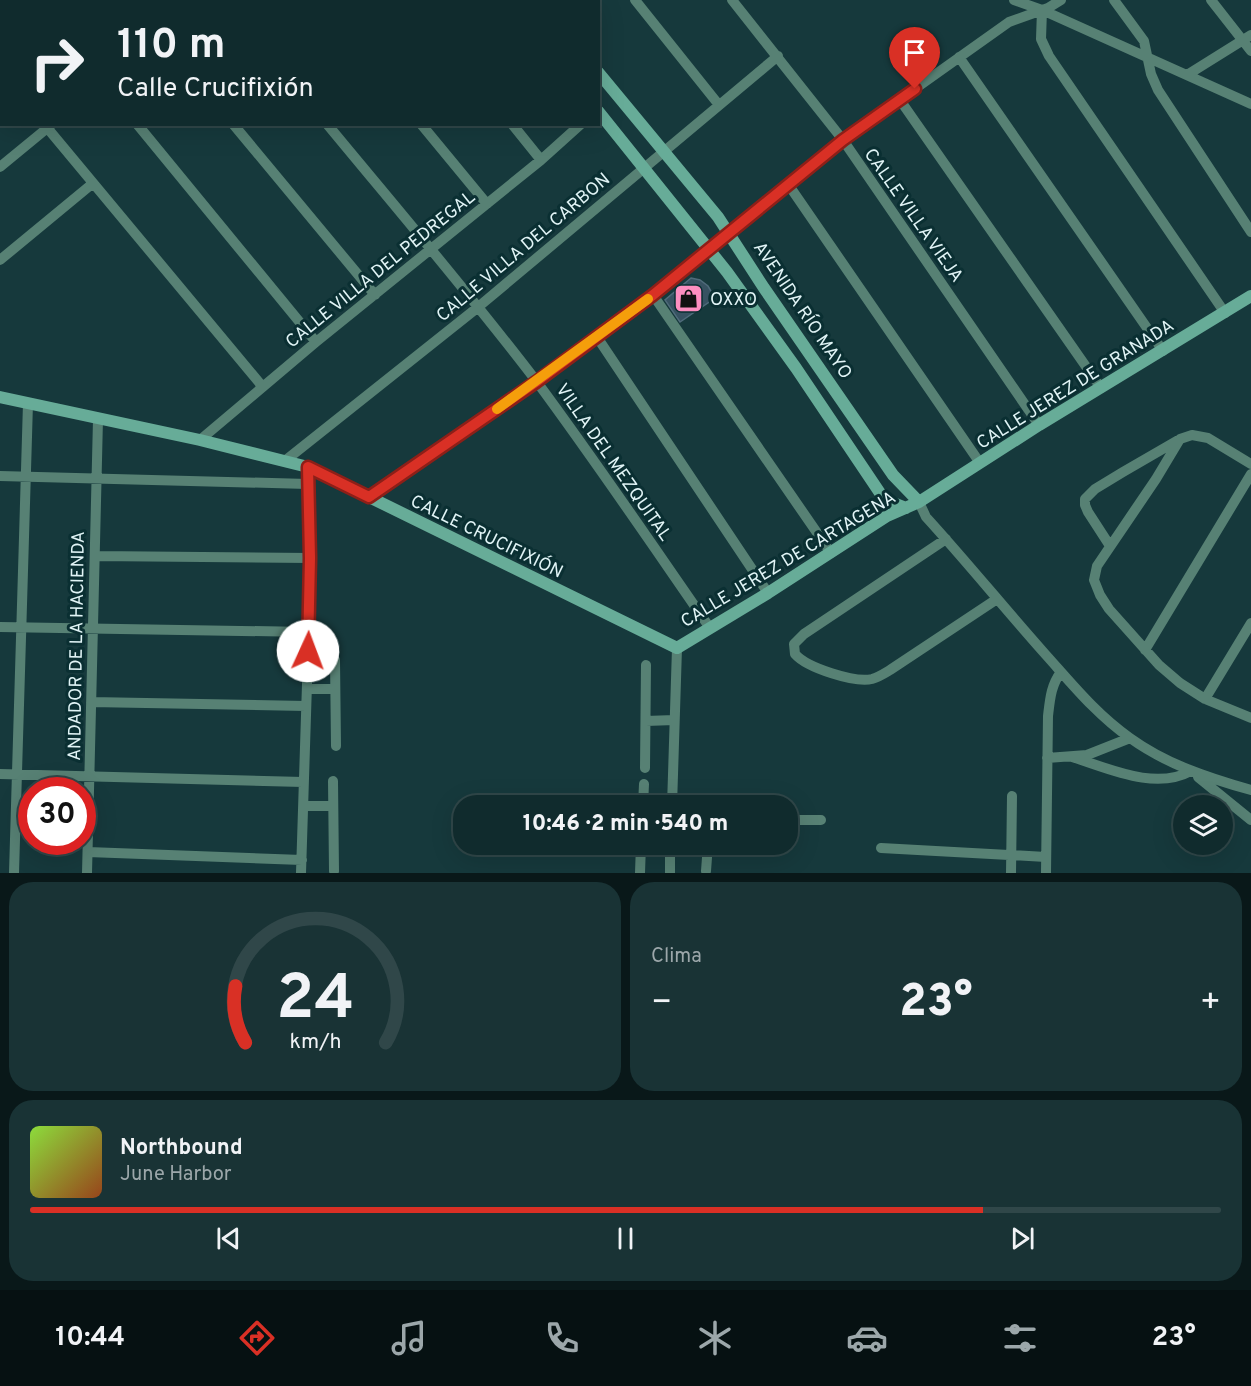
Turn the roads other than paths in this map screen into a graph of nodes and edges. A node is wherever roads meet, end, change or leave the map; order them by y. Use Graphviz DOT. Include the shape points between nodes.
graph roads {
  1 [pos="635,0"];
  2 [pos="732,0"];
  3 [pos="1014,0"];
  4 [pos="1061,0"];
  5 [pos="1114,0"];
  6 [pos="1211,0"];
  7 [pos="1042,10"];
  8 [pos="1247,38"];
  9 [pos="1251,51"];
  10 [pos="778,56"];
  11 [pos="959,57"];
  12 [pos="1147,57"];
  13 [pos="600,74"];
  14 [pos="1187,75"];
  15 [pos="900,100"];
  16 [pos="1251,104"];
  17 [pos="719,105"];
  18 [pos="600,113"];
  19 [pos="48,126"];
  20 [pos="139,126"];
  21 [pos="235,126"];
  22 [pos="329,126"];
  23 [pos="424,126"];
  24 [pos="514,126"];
  25 [pos="579,126"];
  26 [pos="843,140"];
  27 [pos="662,151"];
  28 [pos="541,160"];
  29 [pos="0,167"];
  30 [pos="644,168"];
  31 [pos="92,184"];
  32 [pos="788,184"];
  33 [pos="487,204"];
  34 [pos="1251,232"];
  35 [pos="730,233"];
  36 [pos="430,249"];
  37 [pos="710,249"];
  38 [pos="0,260"];
  39 [pos="375,295"];
  40 [pos="653,295"];
  41 [pos="1251,296"];
  42 [pos="477,308"];
  43 [pos="1225,313"];
  44 [pos="597,337"];
  45 [pos="316,342"];
  46 [pos="1163,351"];
  47 [pos="536,382"];
  48 [pos="262,386"];
  49 [pos="1101,388"];
  50 [pos="0,397"];
  51 [pos="28,403"];
  52 [pos="98,419"];
  53 [pos="1039,425"];
  54 [pos="1180,439"];
  55 [pos="200,440"];
  56 [pos="286,460"];
  57 [pos="980,463"];
  58 [pos="1251,464"];
  59 [pos="308,467"];
  60 [pos="1251,474"];
  61 [pos="0,476"];
  62 [pos="25,476"];
  63 [pos="95,477"];
  64 [pos="308,484"];
  65 [pos="369,497"];
  66 [pos="919,502"];
  67 [pos="906,508"];
  68 [pos="926,516"];
  69 [pos="946,539"];
  70 [pos="1110,546"];
  71 [pos="831,554"];
  72 [pos="95,556"];
  73 [pos="310,558"];
  74 [pos="768,593"];
  75 [pos="997,599"];
  76 [pos="1251,623"];
  77 [pos="0,627"];
  78 [pos="21,627"];
  79 [pos="93,628"];
  80 [pos="710,628"];
  81 [pos="308,632"];
  82 [pos="677,648"];
  83 [pos="1146,650"];
  84 [pos="335,660"];
  85 [pos="646,665"];
  86 [pos="1061,672"];
  87 [pos="307,689"];
  88 [pos="335,689"];
  89 [pos="1205,699"];
  90 [pos="91,702"];
  91 [pos="306,705"];
  92 [pos="1251,718"];
  93 [pos="674,720"];
  94 [pos="646,721"];
  95 [pos="1130,738"];
  96 [pos="336,746"];
  97 [pos="1072,757"];
  98 [pos="1047,758"];
  99 [pos="645,768"];
  100 [pos="1191,771"];
  101 [pos="0,774"];
  102 [pos="17,775"];
  103 [pos="65,777"];
  104 [pos="89,777"];
  105 [pos="96,778"];
  106 [pos="333,781"];
  107 [pos="303,782"];
  108 [pos="644,784"];
  109 [pos="1251,790"];
  110 [pos="644,795"];
  111 [pos="672,795"];
  112 [pos="1012,796"];
  113 [pos="303,806"];
  114 [pos="333,806"];
  115 [pos="798,820"];
  116 [pos="821,820"];
  117 [pos="1251,820"];
  118 [pos="881,848"];
  119 [pos="96,852"];
  120 [pos="88,855"];
  121 [pos="641,855"];
  122 [pos="670,855"];
  123 [pos="707,855"];
  124 [pos="1011,856"];
  125 [pos="1046,857"];
  126 [pos="302,860"];
  127 [pos="334,871"];
  128 [pos="706,871"];
  129 [pos="14,873"];
  130 [pos="87,873"];
  131 [pos="301,873"];
  132 [pos="640,873"];
  133 [pos="670,873"];
  134 [pos="1011,873"];
  135 [pos="1046,873"];
  1 -- 17 [label="street"];
  2 -- 10 [label="street, CALLE VILLA VIEJA"];
  3 -- 7 [label="street"];
  4 -- 7 [label="street"];
  5 -- 12 [label="street" via="1140,34"];
  6 -- 8 [label="street"];
  7 -- 11 [label="street" via="1009,22"];
  7 -- 12 [label="street"];
  7 -- 43 [label="street" via="1041,39 1049,56"];
  8 -- 9 [label="street"];
  8 -- 14 [label="street"];
  10 -- 17 [label="street, CALLE VILLA DEL CARBON"];
  10 -- 26 [label="street, CALLE VILLA VIEJA"];
  11 -- 15 [label="street"];
  11 -- 46 [label="street"];
  12 -- 14 [label="street"];
  12 -- 34 [label="street" via="1158,90"];
  13 -- 27 [label="street, AVENIDA RÍO MAYO"];
  14 -- 16 [label="street"];
  15 -- 26 [label="street"];
  15 -- 49 [label="street"];
  17 -- 27 [label="street, CALLE VILLA DEL CARBON"];
  18 -- 30 [label="street, AVENIDA RÍO MAYO"];
  19 -- 29 [label="street"];
  19 -- 31 [label="street"];
  20 -- 45 [label="street"];
  21 -- 39 [label="street"];
  22 -- 36 [label="street, VILLA DEL MEZQUITAL"];
  23 -- 33 [label="street"];
  24 -- 28 [label="street"];
  25 -- 28 [label="street, CALLE VILLA DEL PEDREGAL"];
  26 -- 32 [label="street"];
  26 -- 53 [label="street, CALLE VILLA VIEJA"];
  27 -- 30 [label="street, CALLE VILLA DEL CARBON"];
  27 -- 35 [label="street, AVENIDA RÍO MAYO"];
  28 -- 33 [label="street, CALLE VILLA DEL PEDREGAL"];
  30 -- 37 [label="street, AVENIDA RÍO MAYO"];
  30 -- 42 [label="street, CALLE VILLA DEL CARBON"];
  31 -- 38 [label="street"];
  31 -- 48 [label="street"];
  32 -- 35 [label="street"];
  32 -- 57 [label="street"];
  33 -- 36 [label="street, CALLE VILLA DEL PEDREGAL"];
  35 -- 37 [label="street"];
  35 -- 66 [label="street, AVENIDA RÍO MAYO" via="893,476"];
  36 -- 39 [label="street, CALLE VILLA DEL PEDREGAL"];
  36 -- 42 [label="street, VILLA DEL MEZQUITAL"];
  37 -- 40 [label="street"];
  37 -- 67 [label="street, AVENIDA RÍO MAYO" via="882,496"];
  39 -- 45 [label="street, CALLE VILLA DEL PEDREGAL"];
  40 -- 44 [label="street"];
  40 -- 71 [label="street"];
  41 -- 43 [label="street, CALLE JEREZ DE GRANADA"];
  42 -- 47 [label="street, VILLA DEL MEZQUITAL"];
  42 -- 56 [label="street, CALLE VILLA DEL CARBON"];
  43 -- 46 [label="street, CALLE JEREZ DE GRANADA"];
  44 -- 47 [label="street"];
  44 -- 74 [label="street"];
  45 -- 48 [label="street, CALLE VILLA DEL PEDREGAL"];
  46 -- 49 [label="street, CALLE JEREZ DE GRANADA"];
  47 -- 65 [label="street"];
  47 -- 80 [label="street, VILLA DEL MEZQUITAL"];
  48 -- 55 [label="street, CALLE VILLA DEL PEDREGAL"];
  49 -- 53 [label="street, CALLE JEREZ DE GRANADA"];
  50 -- 51 [label="street, CALLE CRUCIFIXIÓN"];
  51 -- 52 [label="street, CALLE CRUCIFIXIÓN"];
  51 -- 62 [label="street"];
  52 -- 55 [label="street, CALLE CRUCIFIXIÓN"];
  52 -- 63 [label="street, ANDADOR DE LA HACIENDA"];
  53 -- 57 [label="street, CALLE JEREZ DE GRANADA"];
  54 -- 58 [label="street" via="1200,435"];
  54 -- 70 [label="street"];
  54 -- 70 [label="street" via="1087,496 1088,512"];
  55 -- 56 [label="street, CALLE CRUCIFIXIÓN"];
  56 -- 59 [label="street, CALLE CRUCIFIXIÓN"];
  57 -- 66 [label="street, CALLE JEREZ DE GRANADA"];
  59 -- 64 [label="street"];
  59 -- 65 [label="street, CALLE CRUCIFIXIÓN"];
  60 -- 83 [label="street"];
  61 -- 62 [label="street"];
  62 -- 63 [label="street"];
  62 -- 78 [label="street"];
  63 -- 64 [label="street"];
  63 -- 72 [label="street, ANDADOR DE LA HACIENDA"];
  64 -- 73 [label="street"];
  65 -- 82 [label="street, CALLE CRUCIFIXIÓN"];
  66 -- 67 [label="street, CALLE JEREZ DE CARTAGENA"];
  66 -- 68 [label="street, AVENIDA RÍO MAYO"];
  67 -- 68 [label="street, AVENIDA RÍO MAYO"];
  67 -- 71 [label="street, CALLE JEREZ DE CARTAGENA" via="887,516"];
  68 -- 69 [label="street, AVENIDA RÍO MAYO"];
  69 -- 75 [label="street, AVENIDA RÍO MAYO"];
  69 -- 75 [label="street" via="804,634 795,644 795,654 806,664 844,676 873,679"];
  70 -- 83 [label="street" via="1094,574 1096,587"];
  71 -- 74 [label="street, CALLE JEREZ DE CARTAGENA"];
  72 -- 73 [label="street"];
  72 -- 79 [label="street, ANDADOR DE LA HACIENDA"];
  73 -- 81 [label="street"];
  74 -- 80 [label="street, CALLE JEREZ DE CARTAGENA"];
  75 -- 86 [label="street, AVENIDA RÍO MAYO"];
  76 -- 89 [label="street"];
  77 -- 78 [label="street"];
  78 -- 79 [label="street"];
  78 -- 102 [label="street"];
  79 -- 81 [label="street"];
  79 -- 90 [label="street, ANDADOR DE LA HACIENDA"];
  80 -- 82 [label="street, CALLE JEREZ DE CARTAGENA"];
  81 -- 87 [label="street"];
  82 -- 93 [label="street"];
  83 -- 89 [label="street" via="1158,665"];
  84 -- 88 [label="street"];
  85 -- 94 [label="street"];
  86 -- 95 [label="street, AVENIDA RÍO MAYO" via="1086,701"];
  86 -- 98 [label="street" via="1051,690"];
  87 -- 88 [label="street"];
  87 -- 91 [label="street"];
  88 -- 96 [label="street"];
  89 -- 92 [label="street"];
  90 -- 91 [label="street"];
  90 -- 104 [label="street, ANDADOR DE LA HACIENDA"];
  91 -- 107 [label="street"];
  93 -- 94 [label="street"];
  93 -- 111 [label="street"];
  94 -- 99 [label="street"];
  95 -- 97 [label="street"];
  95 -- 100 [label="street, AVENIDA RÍO MAYO"];
  97 -- 98 [label="street"];
  97 -- 100 [label="street" via="1138,777 1165,780"];
  98 -- 125 [label="street"];
  100 -- 109 [label="street, AVENIDA RÍO MAYO"];
  100 -- 117 [label="street, AVENIDA RÍO MAYO"];
  101 -- 102 [label="street"];
  102 -- 103 [label="street"];
  102 -- 129 [label="street"];
  105 -- 107 [label="street"];
  106 -- 114 [label="street"];
  107 -- 113 [label="street"];
  108 -- 110 [label="street"];
  112 -- 124 [label="street"];
  113 -- 114 [label="street"];
  113 -- 126 [label="street"];
  114 -- 127 [label="street"];
  115 -- 116 [label="street"];
  118 -- 124 [label="street"];
  119 -- 126 [label="street"];
  120 -- 130 [label="street, ANDADOR DE LA HACIENDA"];
  121 -- 132 [label="street"];
  122 -- 133 [label="street"];
  123 -- 128 [label="street"];
  124 -- 125 [label="street"];
  124 -- 134 [label="street"];
  125 -- 135 [label="street"];
  126 -- 131 [label="street"];
}
